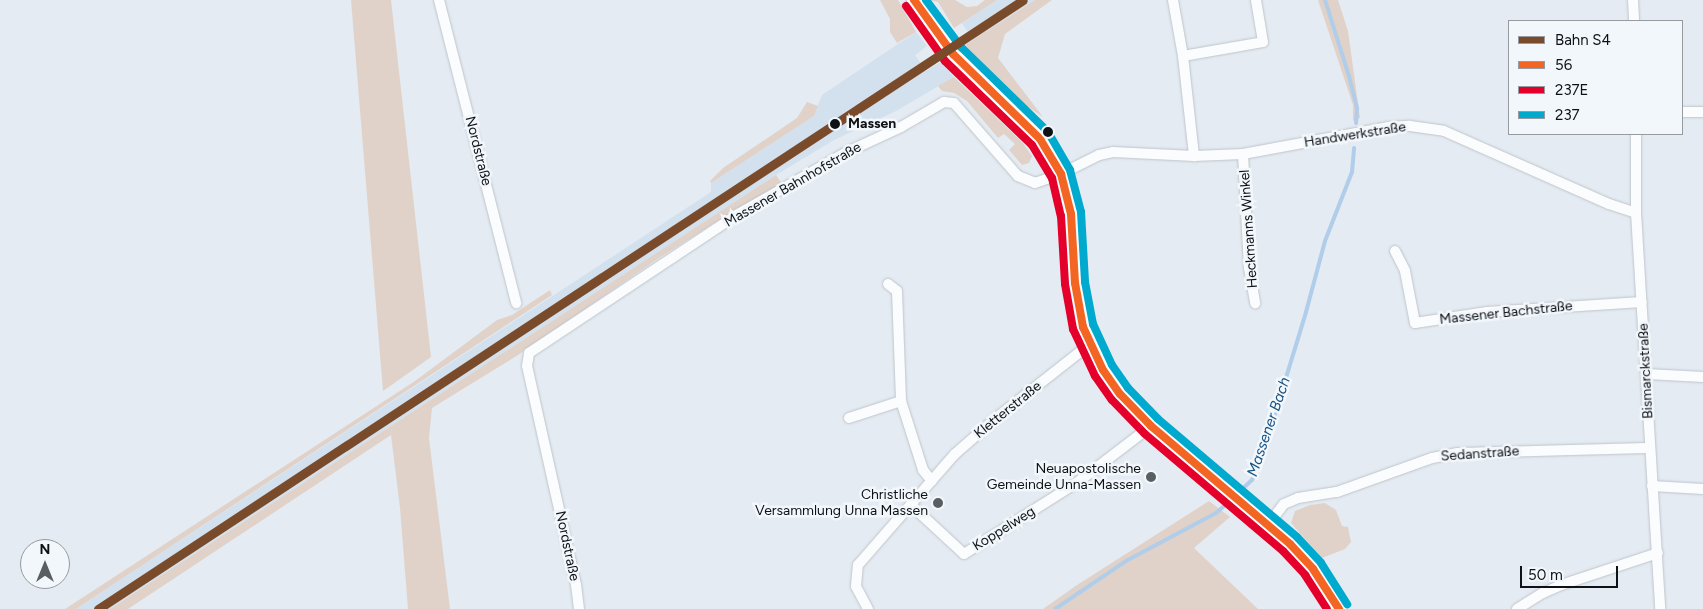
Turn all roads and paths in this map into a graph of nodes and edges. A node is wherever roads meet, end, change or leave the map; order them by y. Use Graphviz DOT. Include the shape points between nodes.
graph roads {
  1 [pos="439,0"];
  2 [pos="914,0"];
  3 [pos="1172,0"];
  4 [pos="1256,0"];
  5 [pos="1633,0"];
  6 [pos="1634,20"];
  7 [pos="1184,56"];
  8 [pos="1683,112"];
  9 [pos="1703,112"];
  10 [pos="1636,135"];
  11 [pos="1243,154"];
  12 [pos="1194,156"];
  13 [pos="1062,174"];
  14 [pos="1636,212"];
  15 [pos="1395,251"];
  16 [pos="888,284"];
  17 [pos="516,302"];
  18 [pos="1642,302"];
  19 [pos="1255,303"];
  20 [pos="1090,344"];
  21 [pos="527,366"];
  22 [pos="1646,374"];
  23 [pos="1703,377"];
  24 [pos="901,401"];
  25 [pos="849,418"];
  26 [pos="1151,426"];
  27 [pos="1650,448"];
  28 [pos="932,481"];
  29 [pos="1652,486"];
  30 [pos="1703,489"];
  31 [pos="911,505"];
  32 [pos="1268,525"];
  33 [pos="1658,553"];
  34 [pos="580,609"];
  35 [pos="868,609"];
  36 [pos="1339,609"];
  37 [pos="1517,609"];
  38 [pos="1660,609"];
  1 -- 17 [label="street, Nordstraße"];
  2 -- 13 [label="main road" via="953,54 1040,139"];
  3 -- 7 [label="street"];
  4 -- 7 [label="street" via="1263,42"];
  5 -- 6 [label="street"];
  7 -- 12 [label="street"];
  8 -- 9 [label="street"];
  10 -- 14 [label="street, Bismarckstraße"];
  11 -- 12 [label="street, Handwerkstraße"];
  11 -- 14 [label="street, Handwerkstraße" via="1410,126 1444,131 1609,204"];
  11 -- 19 [label="street, Heckmanns Winkel" via="1249,268"];
  12 -- 13 [label="street, Handwerkstraße" via="1113,152 1099,155"];
  13 -- 20 [label="main road" via="1071,214 1078,303"];
  13 -- 21 [label="street, Massener Bahnhofstraße" via="1035,183 1018,176 954,103 944,102 901,127 845,153 709,233 540,344 529,353"];
  14 -- 18 [label="street, Bismarckstraße"];
  15 -- 18 [label="street, Massener Bachstraße" via="1405,271 1415,323 1488,312"];
  16 -- 24 [label="street" via="897,292"];
  18 -- 22 [label="street, Bismarckstraße"];
  20 -- 26 [label="main road" via="1120,394"];
  20 -- 28 [label="street, Kletterstraße" via="996,418 955,454"];
  21 -- 34 [label="street, Nordstraße"];
  22 -- 23 [label="street"];
  22 -- 27 [label="street, Bismarckstraße"];
  24 -- 25 [label="street"];
  24 -- 28 [label="street" via="923,470"];
  26 -- 31 [label="street, Koppelweg" via="1078,482 964,554"];
  26 -- 32 [label="main road"];
  27 -- 29 [label="street, Bismarckstraße"];
  27 -- 32 [label="street, Sedanstraße" via="1440,456 1337,492 1298,498 1284,504"];
  28 -- 31 [label="street, Kletterstraße"];
  29 -- 30 [label="street"];
  29 -- 33 [label="street, Bismarckstraße"];
  31 -- 35 [label="street, Kletterstraße" via="858,565 856,586"];
  32 -- 36 [label="main road" via="1313,569"];
  33 -- 37 [label="street" via="1561,585"];
  33 -- 38 [label="street, Bismarckstraße"];
}
